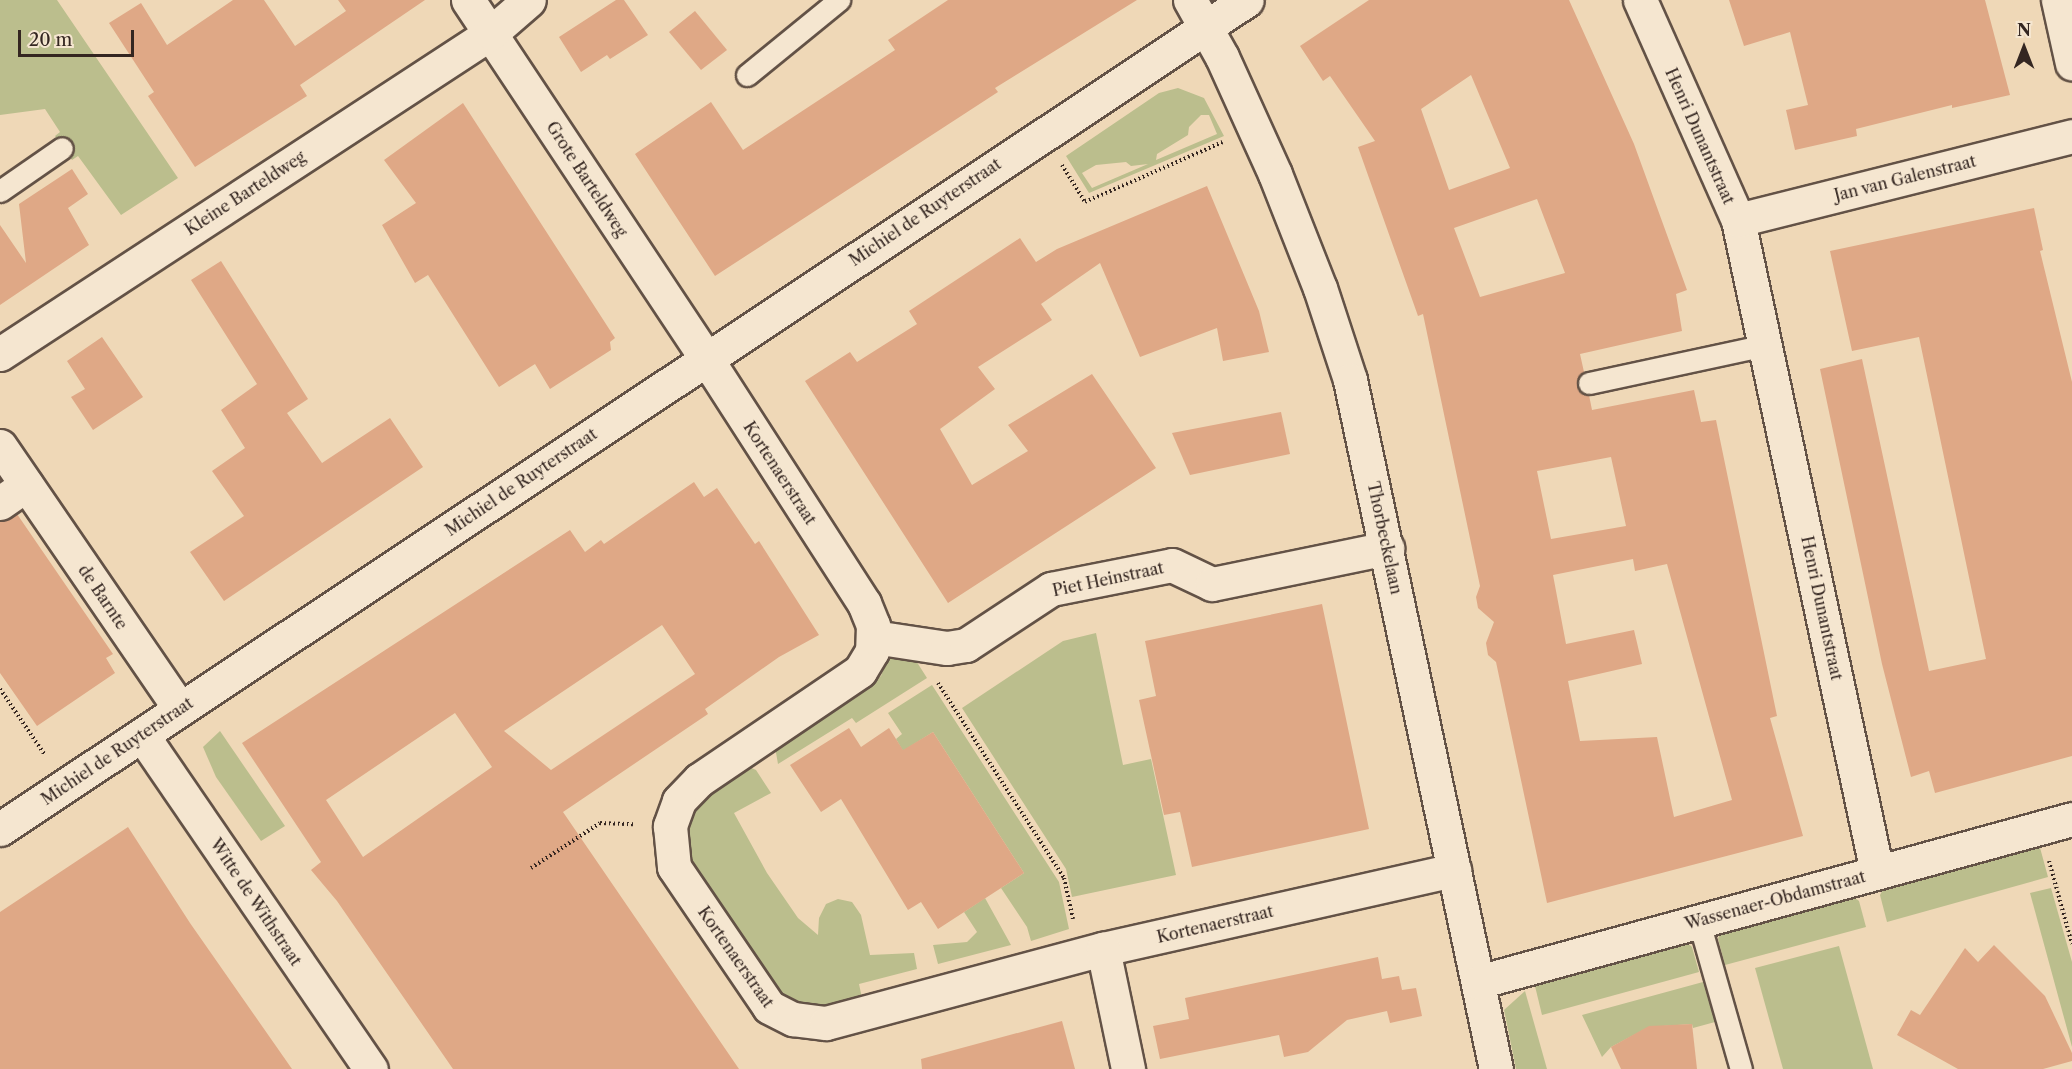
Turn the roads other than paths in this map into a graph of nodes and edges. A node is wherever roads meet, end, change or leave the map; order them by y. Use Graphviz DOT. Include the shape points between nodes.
graph roads {
  1 [pos="468,0"];
  2 [pos="529,0"];
  3 [pos="839,0"];
  4 [pos="1190,0"];
  5 [pos="1247,0"];
  6 [pos="1640,0"];
  7 [pos="2058,0"];
  8 [pos="1206,27"];
  9 [pos="491,33"];
  10 [pos="2072,63"];
  11 [pos="747,75"];
  12 [pos="2072,136"];
  13 [pos="62,148"];
  14 [pos="0,191"];
  15 [pos="1738,220"];
  16 [pos="1766,345"];
  17 [pos="0,354"];
  18 [pos="706,358"];
  19 [pos="1589,383"];
  20 [pos="0,446"];
  21 [pos="13,494"];
  22 [pos="1387,548"];
  23 [pos="874,637"];
  24 [pos="180,709"];
  25 [pos="142,735"];
  26 [pos="2072,819"];
  27 [pos="0,829"];
  28 [pos="1454,870"];
  29 [pos="1877,872"];
  30 [pos="1699,921"];
  31 [pos="1091,952"];
  32 [pos="1478,982"];
  33 [pos="371,1069"];
  34 [pos="1128,1069"];
  35 [pos="1496,1069"];
  36 [pos="1741,1069"];
  1 -- 9 [label="street, Grote Barteldweg"];
  2 -- 9 [label="street, Kleine Barteldweg"];
  3 -- 11 [label="lane"];
  4 -- 8 [label="street, Thorbeckelaan"];
  5 -- 8 [label="street, Michiel de Ruyterstraat"];
  6 -- 15 [label="street, Henri Dunantstraat"];
  7 -- 10 [label="street"];
  8 -- 18 [label="street, Michiel de Ruyterstraat"];
  8 -- 22 [label="street, Thorbeckelaan" via="1255,129 1335,331 1359,418"];
  9 -- 17 [label="street, Kleine Barteldweg"];
  9 -- 18 [label="street, Grote Barteldweg"];
  12 -- 15 [label="street, Jan van Galenstraat"];
  13 -- 14 [label="lane"];
  15 -- 16 [label="street, Henri Dunantstraat"];
  16 -- 19 [label="lane"];
  16 -- 29 [label="street, Henri Dunantstraat"];
  18 -- 23 [label="street, Kortenaerstraat" via="864,603"];
  18 -- 24 [label="street, Michiel de Ruyterstraat"];
  20 -- 21 [label="street, de Barnte"];
  21 -- 24 [label="street, de Barnte"];
  22 -- 23 [label="street, Piet Heinstraat" via="1212,584 1172,565 1051,589 966,645 947,648"];
  22 -- 28 [label="street, Thorbeckelaan"];
  23 -- 31 [label="street, Kortenaerstraat" via="872,651 860,671 688,789 670,826 670,854 680,878 764,1002 783,1016 826,1023"];
  24 -- 25 [label="street, Michiel de Ruyterstraat"];
  25 -- 27 [label="street, Michiel de Ruyterstraat"];
  25 -- 33 [label="street, Witte de Withstraat"];
  26 -- 29 [label="street, Wassenaer-Obdamstraat"];
  28 -- 31 [label="street, Kortenaerstraat"];
  28 -- 32 [label="street, Thorbeckelaan"];
  29 -- 30 [label="street, Wassenaer-Obdamstraat"];
  30 -- 32 [label="street, Wassenaer-Obdamstraat"];
  30 -- 36 [label="lane"];
  31 -- 34 [label="street"];
  32 -- 35 [label="street, Thorbeckelaan"];
}
